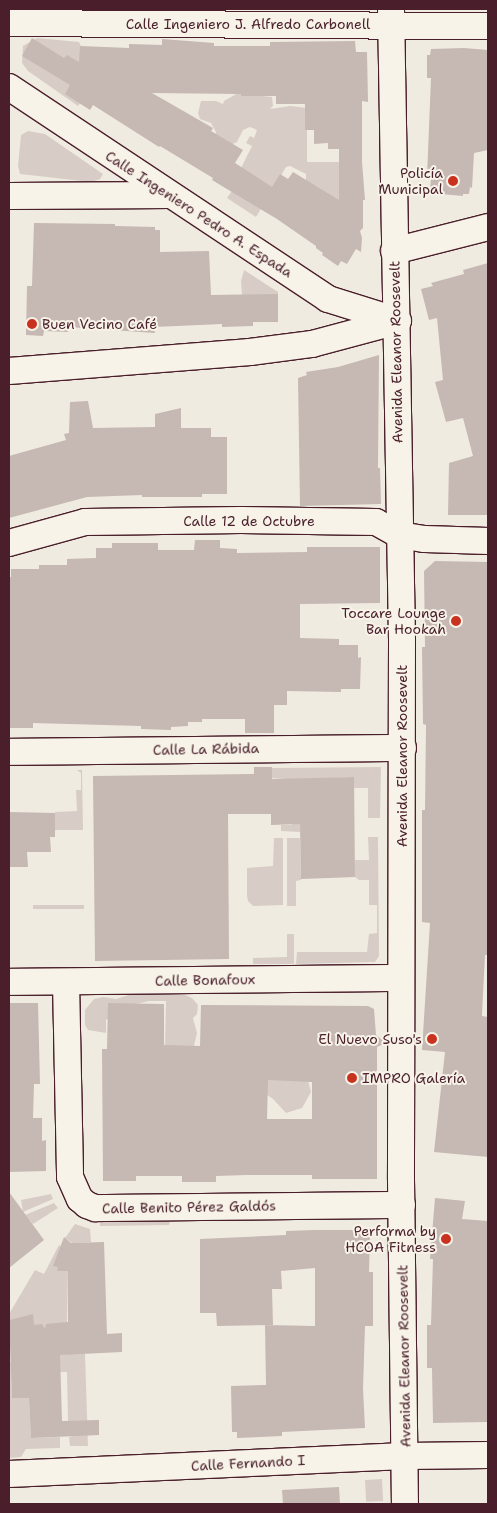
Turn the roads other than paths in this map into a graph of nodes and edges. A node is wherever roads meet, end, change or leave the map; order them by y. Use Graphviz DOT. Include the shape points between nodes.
graph roads {
  1 [pos="391,17"];
  2 [pos="9,23"];
  3 [pos="488,26"];
  4 [pos="9,73"];
  5 [pos="9,87"];
  6 [pos="9,96"];
  7 [pos="170,195"];
  8 [pos="9,196"];
  9 [pos="488,227"];
  10 [pos="394,251"];
  11 [pos="398,321"];
  12 [pos="9,371"];
  13 [pos="399,535"];
  14 [pos="488,541"];
  15 [pos="9,543"];
  16 [pos="402,748"];
  17 [pos="9,752"];
  18 [pos="401,978"];
  19 [pos="9,982"];
  20 [pos="66,982"];
  21 [pos="402,1205"];
  22 [pos="488,1455"];
  23 [pos="405,1456"];
  24 [pos="9,1474"];
  25 [pos="405,1504"];
  1 -- 2 [label="street, Calle Ingeniero J. Alfredo Carbonell"];
  1 -- 3 [label="street, Calle Ingeniero J. Alfredo Carbonell"];
  1 -- 10 [label="street, Avenida Eleanor Roosevelt"];
  4 -- 5 [label="street"];
  5 -- 6 [label="street"];
  5 -- 7 [label="street, Calle Ingeniero Pedro A. Espada"];
  7 -- 8 [label="street"];
  7 -- 11 [label="street, Calle Ingeniero Pedro A. Espada" via="328,299"];
  9 -- 10 [label="street"];
  10 -- 11 [label="street, Avenida Eleanor Roosevelt"];
  11 -- 12 [label="street" via="293,347"];
  11 -- 13 [label="street, Avenida Eleanor Roosevelt"];
  13 -- 14 [label="street, Calle 12 de Octubre" via="436,541"];
  13 -- 15 [label="street, Calle 12 de Octubre" via="376,522 85,522"];
  13 -- 16 [label="street, Avenida Eleanor Roosevelt"];
  16 -- 17 [label="street, Calle La Rábida"];
  16 -- 18 [label="street, Avenida Eleanor Roosevelt"];
  18 -- 20 [label="street, Calle Bonafoux"];
  18 -- 21 [label="street, Avenida Eleanor Roosevelt"];
  19 -- 20 [label="street, Calle Bonafoux"];
  20 -- 21 [label="street, Calle Benito Pérez Galdós" via="70,1178 80,1199 87,1205 95,1208"];
  21 -- 23 [label="street, Avenida Eleanor Roosevelt"];
  22 -- 23 [label="street, Calle Fernando I"];
  23 -- 24 [label="street, Calle Fernando I"];
  23 -- 25 [label="street, Avenida Eleanor Roosevelt"];
}
